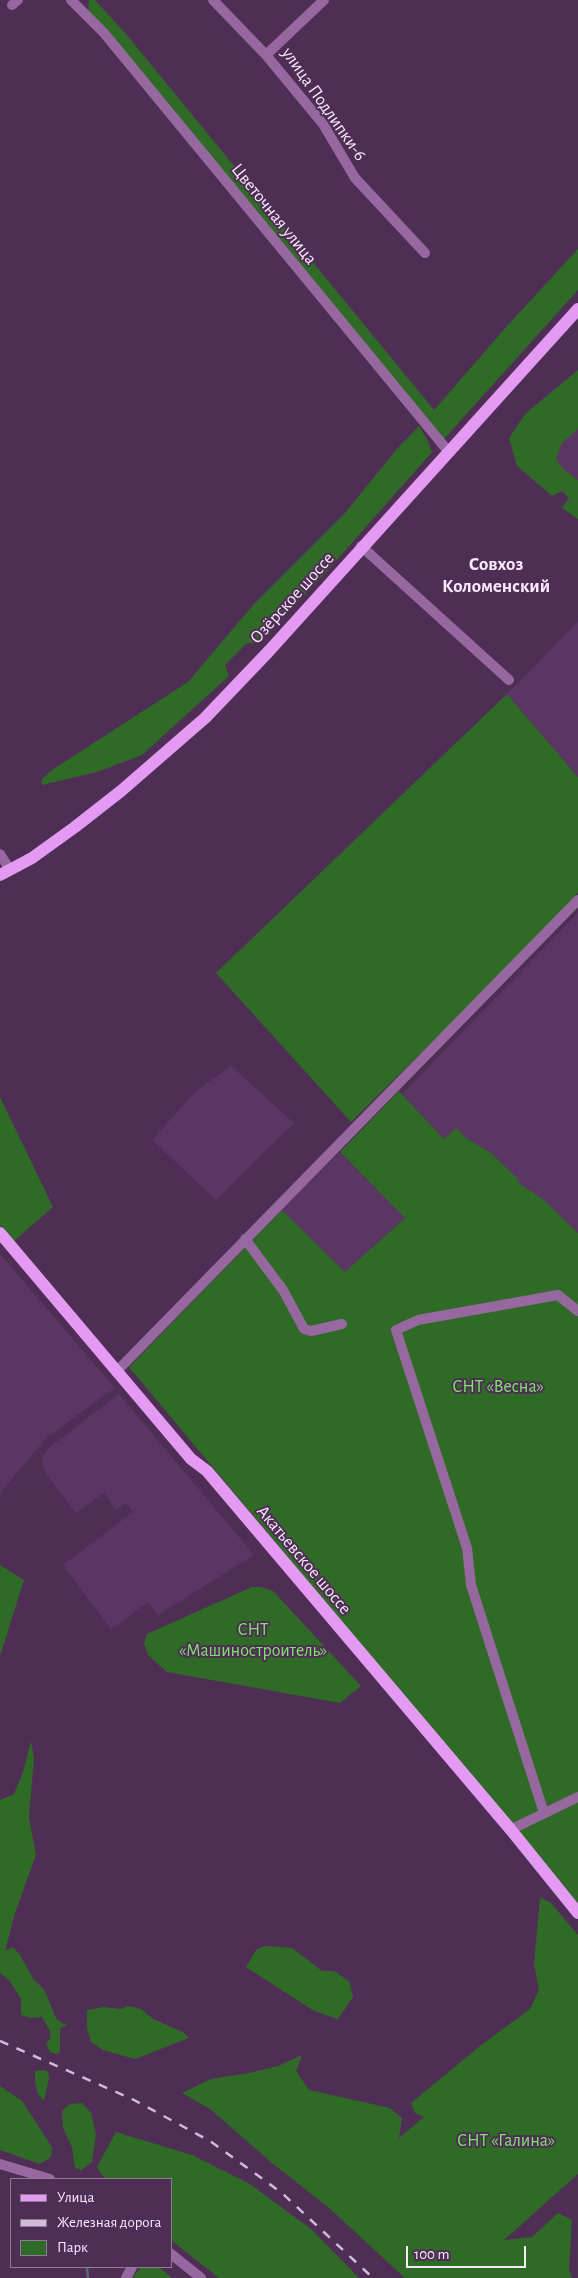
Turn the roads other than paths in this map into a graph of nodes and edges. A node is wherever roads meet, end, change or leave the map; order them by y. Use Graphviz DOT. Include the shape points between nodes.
graph roads {
  1 [pos="71,0"];
  2 [pos="213,0"];
  3 [pos="324,0"];
  4 [pos="266,55"];
  5 [pos="425,253"];
  6 [pos="578,309"];
  7 [pos="448,451"];
  8 [pos="362,546"];
  9 [pos="509,680"];
  10 [pos="0,854"];
  11 [pos="5,873"];
  12 [pos="578,900"];
  13 [pos="0,1233"];
  14 [pos="245,1239"];
  15 [pos="578,1311"];
  16 [pos="342,1324"];
  17 [pos="116,1372"];
  18 [pos="578,1797"];
  19 [pos="544,1813"];
  20 [pos="514,1828"];
  21 [pos="578,1913"];
  22 [pos="0,2164"];
  23 [pos="47,2178"];
  24 [pos="172,2255"];
  25 [pos="201,2278"];
  1 -- 7 [label="street, Цветочная улица" via="104,33"];
  2 -- 4 [label="street"];
  3 -- 4 [label="street, улица Подлипки-6"];
  4 -- 5 [label="street, улица Подлипки-6" via="323,124 355,178"];
  6 -- 7 [label="main road, Озёрское шоссе"];
  7 -- 8 [label="main road, Озёрское шоссе"];
  8 -- 9 [label="street"];
  8 -- 11 [label="main road, Озёрское шоссе" via="205,718 114,796 32,858"];
  10 -- 11 [label="street"];
  12 -- 14 [label="street"];
  13 -- 17 [label="main road, Акатьевское шоссе"];
  14 -- 16 [label="street" via="284,1290 304,1328 311,1331"];
  14 -- 17 [label="street"];
  15 -- 19 [label="street" via="558,1295 418,1320 396,1330 467,1548 471,1585"];
  17 -- 21 [label="main road, Акатьевское шоссе" via="191,1458 207,1471"];
  18 -- 19 [label="street"];
  19 -- 20 [label="street"];
  22 -- 23 [label="street"];
  24 -- 25 [label="street"];
}
